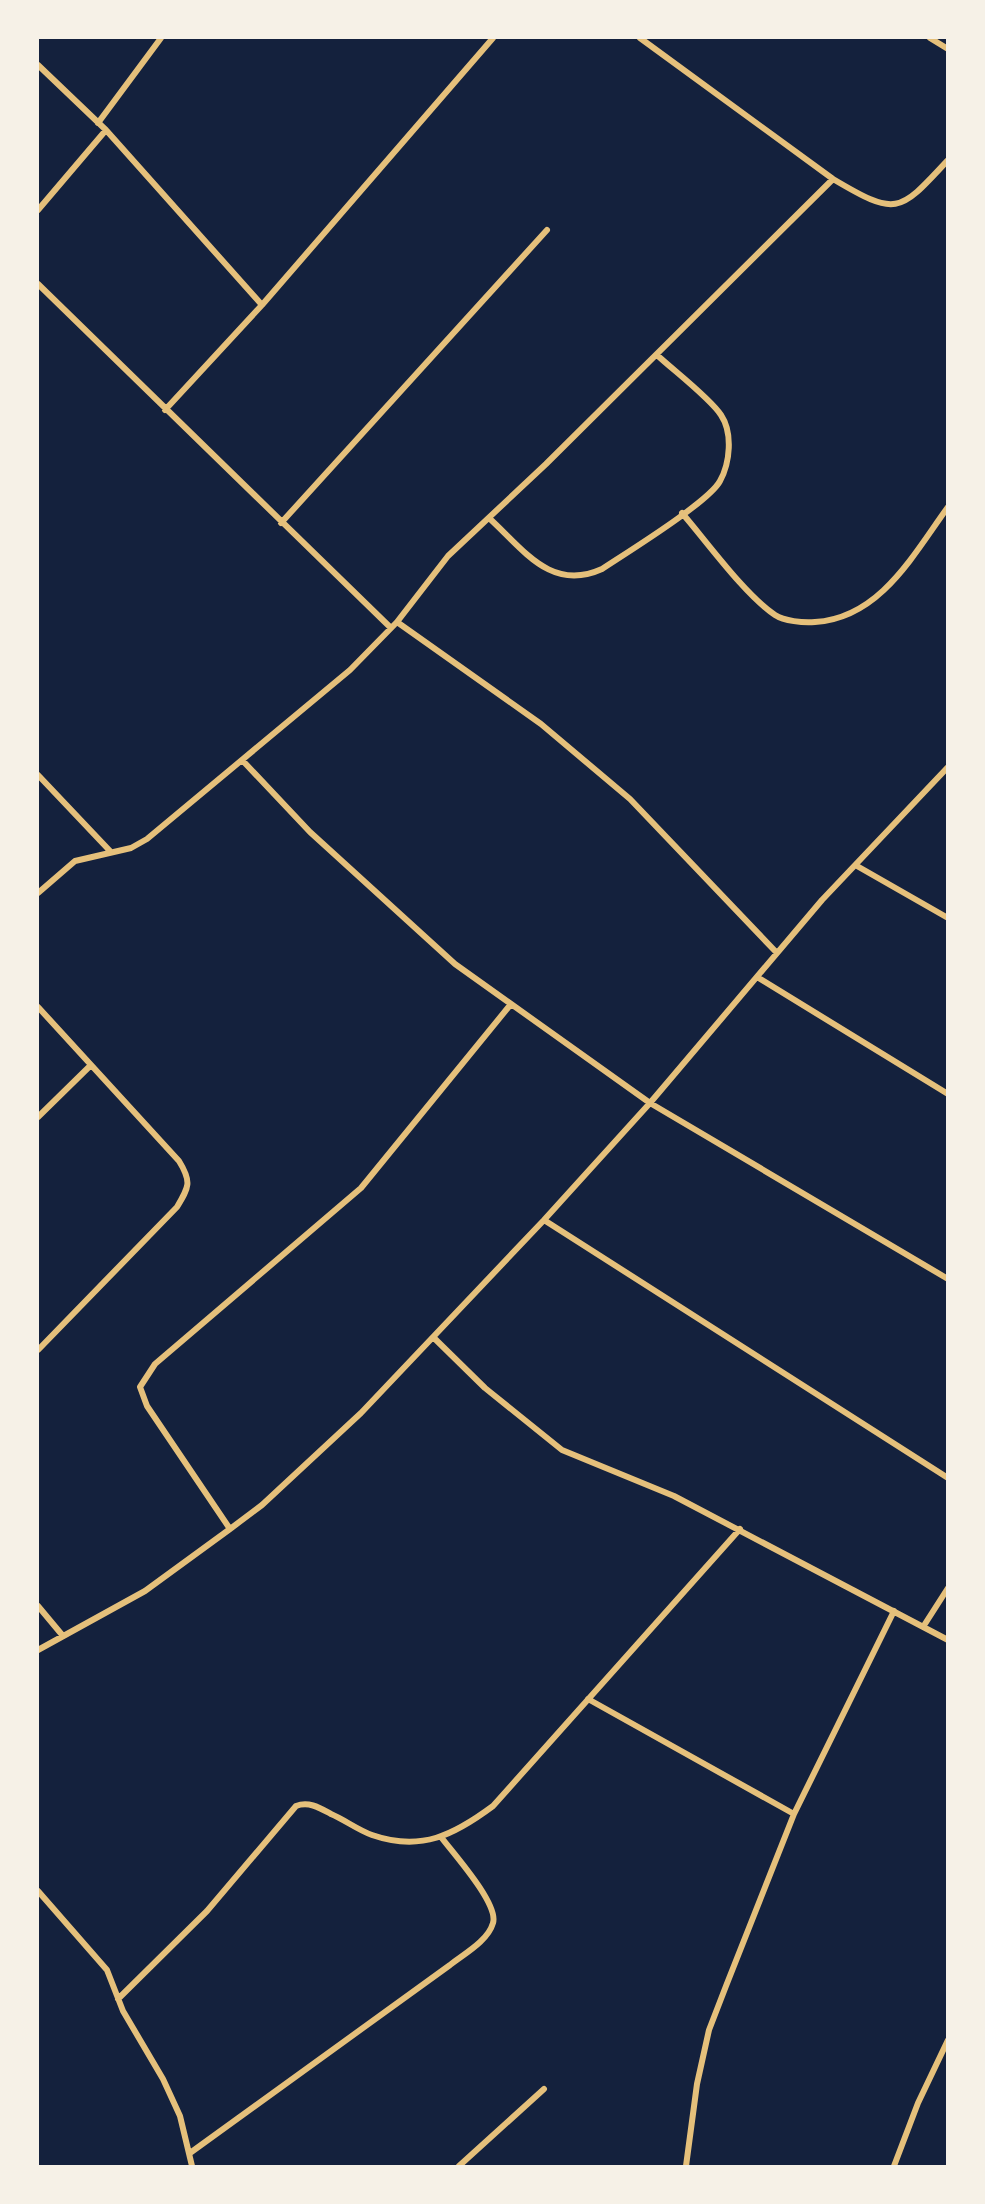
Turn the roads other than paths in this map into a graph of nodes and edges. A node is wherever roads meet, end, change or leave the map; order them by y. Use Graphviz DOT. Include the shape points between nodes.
graph roads {
  1 [pos="161,38"];
  2 [pos="493,38"];
  3 [pos="640,38"];
  4 [pos="930,38"];
  5 [pos="948,49"];
  6 [pos="38,65"];
  7 [pos="98,123"];
  8 [pos="106,130"];
  9 [pos="948,160"];
  10 [pos="833,179"];
  11 [pos="38,210"];
  12 [pos="547,230"];
  13 [pos="38,284"];
  14 [pos="262,305"];
  15 [pos="657,355"];
  16 [pos="165,410"];
  17 [pos="948,507"];
  18 [pos="682,513"];
  19 [pos="489,518"];
  20 [pos="281,523"];
  21 [pos="397,622"];
  22 [pos="391,628"];
  23 [pos="242,760"];
  24 [pos="948,767"];
  25 [pos="38,775"];
  26 [pos="110,851"];
  27 [pos="857,866"];
  28 [pos="38,893"];
  29 [pos="948,918"];
  30 [pos="777,953"];
  31 [pos="758,977"];
  32 [pos="511,1004"];
  33 [pos="38,1008"];
  34 [pos="91,1065"];
  35 [pos="948,1094"];
  36 [pos="650,1103"];
  37 [pos="38,1117"];
  38 [pos="544,1220"];
  39 [pos="948,1279"];
  40 [pos="433,1336"];
  41 [pos="38,1350"];
  42 [pos="948,1478"];
  43 [pos="230,1529"];
  44 [pos="740,1529"];
  45 [pos="948,1588"];
  46 [pos="38,1606"];
  47 [pos="894,1611"];
  48 [pos="923,1627"];
  49 [pos="63,1636"];
  50 [pos="948,1640"];
  51 [pos="38,1650"];
  52 [pos="588,1700"];
  53 [pos="794,1814"];
  54 [pos="441,1837"];
  55 [pos="38,1891"];
  56 [pos="118,1999"];
  57 [pos="948,2040"];
  58 [pos="544,2089"];
  59 [pos="190,2153"];
  60 [pos="192,2166"];
  61 [pos="459,2166"];
  62 [pos="686,2166"];
  63 [pos="894,2166"];
  1 -- 7 [label="street"];
  2 -- 14 [label="street"];
  3 -- 10 [label="street"];
  4 -- 5 [label="street"];
  6 -- 7 [label="street"];
  7 -- 8 [label="street"];
  8 -- 11 [label="street"];
  8 -- 14 [label="street"];
  9 -- 10 [label="street" via="903,204 888,205 867,199"];
  10 -- 15 [label="street"];
  12 -- 20 [label="street"];
  13 -- 16 [label="street"];
  14 -- 16 [label="street"];
  15 -- 18 [label="street" via="721,415 728,433 729,452 720,482 704,499"];
  15 -- 19 [label="street"];
  16 -- 20 [label="street"];
  17 -- 18 [label="street" via="877,599 830,621 806,623 777,617 761,604"];
  18 -- 19 [label="street" via="585,577 562,577 543,568"];
  19 -- 21 [label="street" via="448,556"];
  20 -- 22 [label="street"];
  21 -- 22 [label="street"];
  21 -- 30 [label="street" via="541,724 630,799"];
  22 -- 23 [label="street" via="350,670"];
  23 -- 26 [label="street" via="147,839 131,848"];
  23 -- 32 [label="street" via="358,878 455,964"];
  24 -- 27 [label="street"];
  25 -- 26 [label="street"];
  26 -- 28 [label="street" via="75,861"];
  27 -- 29 [label="street"];
  27 -- 30 [label="street"];
  30 -- 31 [label="street"];
  31 -- 35 [label="street"];
  31 -- 36 [label="street"];
  32 -- 36 [label="street"];
  32 -- 43 [label="street" via="361,1188 155,1364 140,1387 147,1406"];
  33 -- 34 [label="street"];
  34 -- 37 [label="street"];
  34 -- 41 [label="street" via="179,1161 188,1174 188,1189 177,1207"];
  36 -- 38 [label="street"];
  36 -- 39 [label="street"];
  38 -- 40 [label="street"];
  38 -- 42 [label="street"];
  40 -- 43 [label="street" via="361,1413 262,1505"];
  40 -- 44 [label="street" via="485,1388 562,1450 649,1484"];
  43 -- 49 [label="street" via="145,1591"];
  44 -- 47 [label="street"];
  44 -- 52 [label="street"];
  45 -- 48 [label="street"];
  46 -- 49 [label="street"];
  47 -- 48 [label="street"];
  47 -- 53 [label="street"];
  48 -- 50 [label="street"];
  49 -- 51 [label="street"];
  52 -- 53 [label="street"];
  52 -- 54 [label="street" via="493,1806 463,1828"];
  53 -- 62 [label="street" via="710,2030 697,2084"];
  54 -- 56 [label="street" via="422,1842 396,1841 371,1835 314,1805 296,1806 207,1911"];
  54 -- 59 [label="street" via="493,1907 493,1924 487,1933 476,1946"];
  55 -- 56 [label="street" via="107,1970"];
  56 -- 59 [label="street" via="180,2116"];
  57 -- 63 [label="street"];
  58 -- 61 [label="street"];
  59 -- 60 [label="street"];
}
